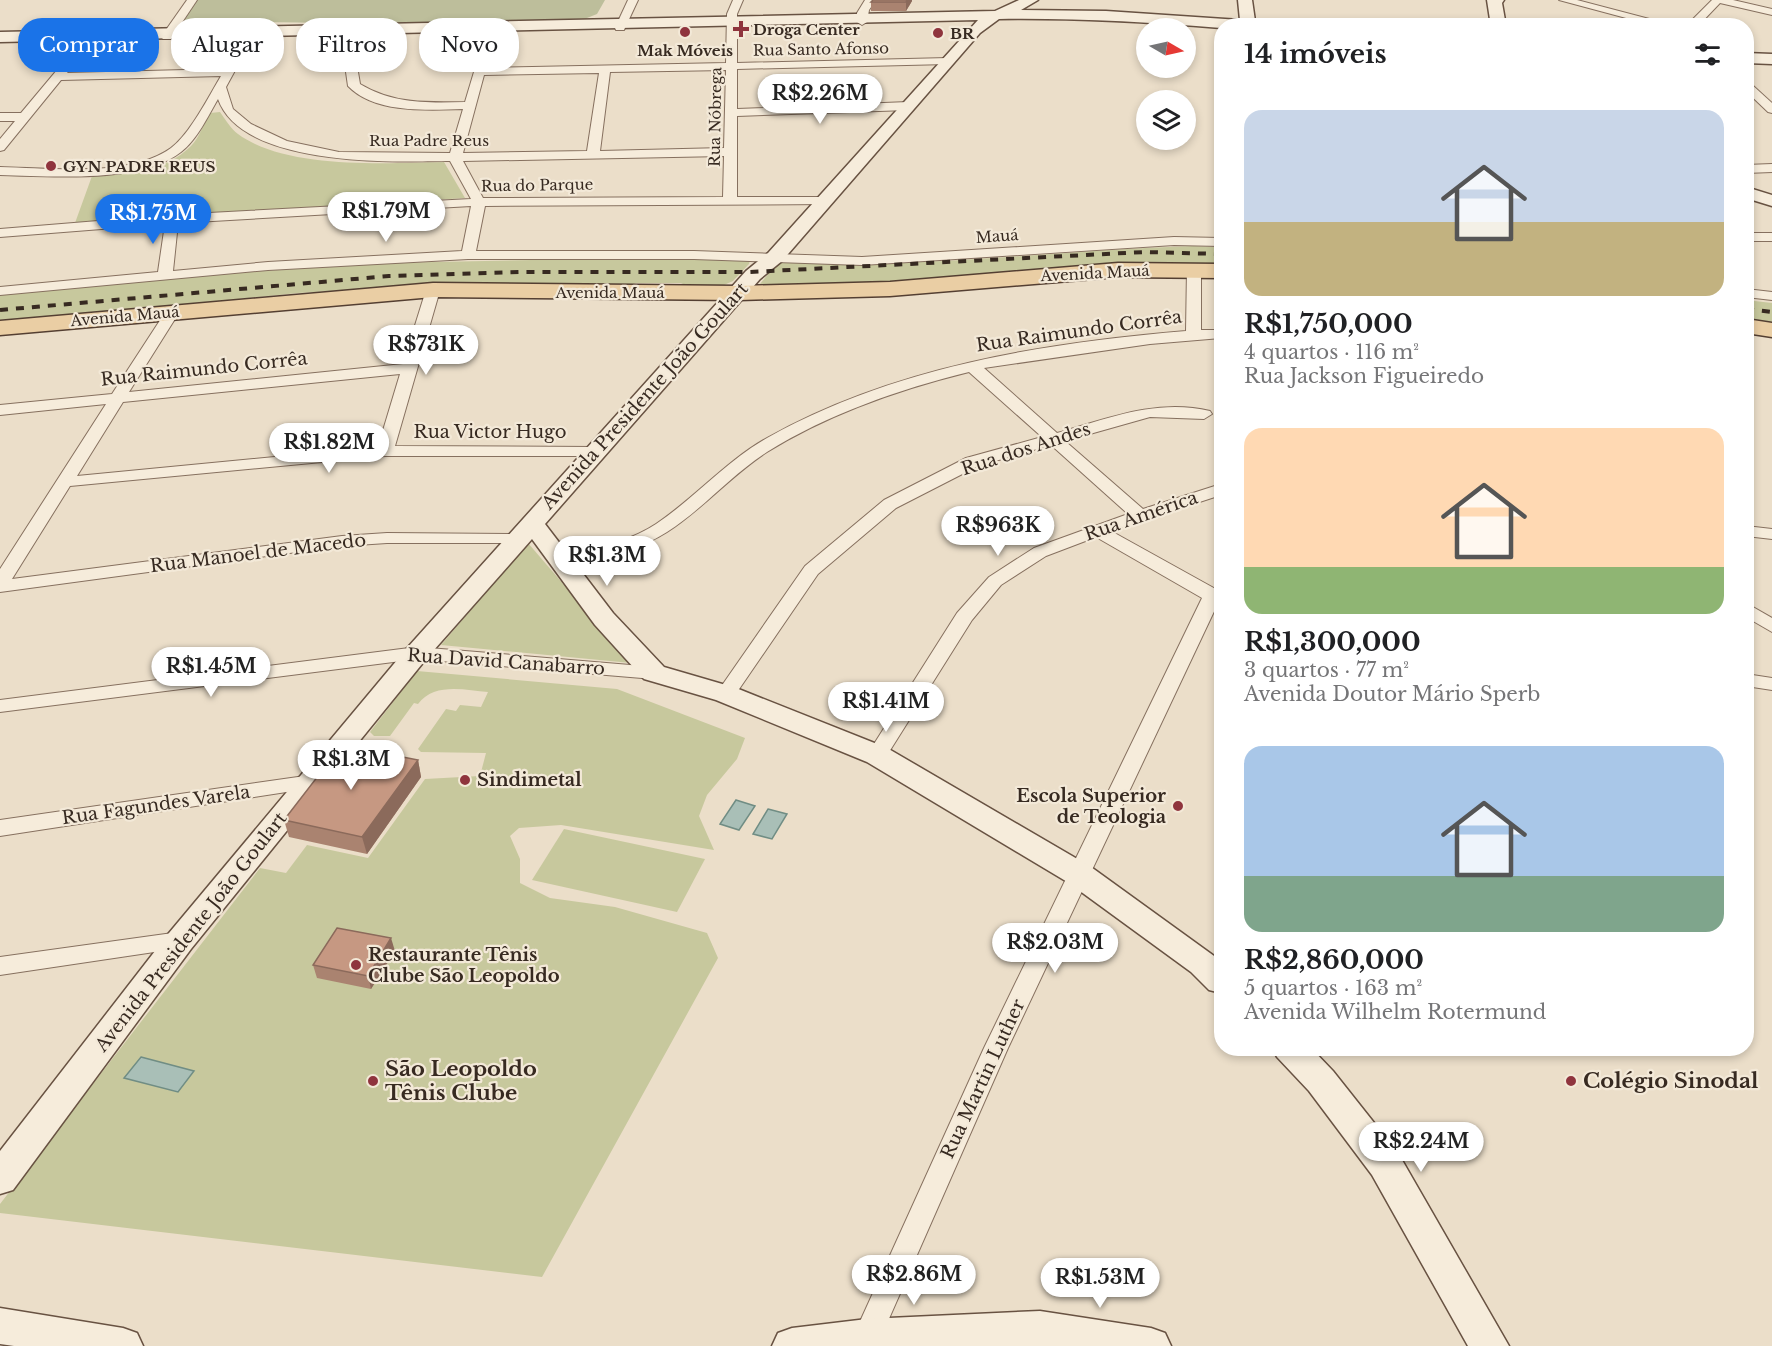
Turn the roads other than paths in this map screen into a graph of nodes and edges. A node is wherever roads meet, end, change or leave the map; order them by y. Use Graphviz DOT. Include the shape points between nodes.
graph roads {
  1 [pos="192,0"];
  2 [pos="633,0"];
  3 [pos="738,0"];
  4 [pos="871,0"];
  5 [pos="1031,0"];
  6 [pos="1233,0"];
  7 [pos="1245,0"];
  8 [pos="1497,0"];
  9 [pos="1564,0"];
  10 [pos="1718,0"];
  11 [pos="1772,12"];
  12 [pos="993,17"];
  13 [pos="1229,18"];
  14 [pos="1247,18"];
  15 [pos="1497,18"];
  16 [pos="1638,18"];
  17 [pos="1699,18"];
  18 [pos="862,20"];
  19 [pos="732,22"];
  20 [pos="1214,25"];
  21 [pos="621,26"];
  22 [pos="519,27"];
  23 [pos="159,35"];
  24 [pos="168,35"];
  25 [pos="171,35"];
  26 [pos="18,39"];
  27 [pos="0,40"];
  28 [pos="1754,60"];
  29 [pos="948,61"];
  30 [pos="1772,61"];
  31 [pos="731,66"];
  32 [pos="605,69"];
  33 [pos="519,71"];
  34 [pos="60,72"];
  35 [pos="228,72"];
  36 [pos="352,72"];
  37 [pos="478,72"];
  38 [pos="56,77"];
  39 [pos="220,87"];
  40 [pos="1754,92"];
  41 [pos="469,105"];
  42 [pos="908,106"];
  43 [pos="1771,107"];
  44 [pos="731,113"];
  45 [pos="0,117"];
  46 [pos="25,117"];
  47 [pos="0,147"];
  48 [pos="729,152"];
  49 [pos="593,154"];
  50 [pos="454,158"];
  51 [pos="1772,168"];
  52 [pos="1754,169"];
  53 [pos="0,171"];
  54 [pos="1754,189"];
  55 [pos="1754,195"];
  56 [pos="1772,195"];
  57 [pos="730,200"];
  58 [pos="825,201"];
  59 [pos="1772,201"];
  60 [pos="479,202"];
  61 [pos="172,219"];
  62 [pos="0,233"];
  63 [pos="1754,237"];
  64 [pos="1772,237"];
  65 [pos="1214,242"];
  66 [pos="468,255"];
  67 [pos="775,257"];
  68 [pos="1194,269"];
  69 [pos="1214,270"];
  70 [pos="165,275"];
  71 [pos="0,291"];
  72 [pos="433,291"];
  73 [pos="739,293"];
  74 [pos="1754,294"];
  75 [pos="1772,296"];
  76 [pos="173,311"];
  77 [pos="1754,327"];
  78 [pos="0,328"];
  79 [pos="1772,330"];
  80 [pos="1193,334"];
  81 [pos="1214,334"];
  82 [pos="972,366"];
  83 [pos="411,368"];
  84 [pos="117,398"];
  85 [pos="0,410"];
  86 [pos="1204,414"];
  87 [pos="1054,439"];
  88 [pos="385,451"];
  89 [pos="594,452"];
  90 [pos="63,482"];
  91 [pos="1214,491"];
  92 [pos="1140,516"];
  93 [pos="1097,530"];
  94 [pos="525,531"];
  95 [pos="1754,532"];
  96 [pos="1772,534"];
  97 [pos="560,562"];
  98 [pos="0,584"];
  99 [pos="1214,595"];
  100 [pos="1214,603"];
  101 [pos="1754,614"];
  102 [pos="1772,626"];
  103 [pos="417,653"];
  104 [pos="654,673"];
  105 [pos="1754,681"];
  106 [pos="1772,684"];
  107 [pos="726,694"];
  108 [pos="0,706"];
  109 [pos="877,754"];
  110 [pos="312,782"];
  111 [pos="0,828"];
  112 [pos="1080,875"];
  113 [pos="180,941"];
  114 [pos="0,966"];
  115 [pos="1214,974"];
  116 [pos="1297,1056"];
  117 [pos="0,1179"];
  118 [pos="0,1326"];
  119 [pos="867,1337"];
  120 [pos="1047,1337"];
  121 [pos="123,1346"];
  122 [pos="792,1346"];
  123 [pos="1151,1346"];
  124 [pos="1489,1346"];
  1 -- 24 [label="street"];
  2 -- 21 [label="street"];
  3 -- 19 [label="street, Rua Nóbrega"];
  4 -- 18 [label="street"];
  5 -- 12 [label="street"];
  6 -- 13 [label="street"];
  7 -- 14 [label="street"];
  8 -- 15 [label="street" via="1494,1"];
  9 -- 16 [label="street"];
  10 -- 11 [label="street"];
  10 -- 17 [label="street"];
  12 -- 18 [label="street"];
  12 -- 20 [label="street" via="1044,15"];
  12 -- 29 [label="street, Avenida Presidente João Goulart"];
  18 -- 19 [label="street"];
  19 -- 21 [label="street"];
  19 -- 31 [label="street, Rua Nóbrega"];
  21 -- 22 [label="street"];
  23 -- 24 [label="street"];
  24 -- 25 [label="street"];
  26 -- 27 [label="street"];
  28 -- 30 [label="street"];
  29 -- 31 [label="street, Rua Santo Afonso"];
  29 -- 42 [label="street, Avenida Presidente João Goulart"];
  31 -- 32 [label="street, Rua Santo Afonso"];
  31 -- 44 [label="street, Rua Nóbrega"];
  32 -- 33 [label="street, Rua Santo Afonso"];
  32 -- 49 [label="street"];
  34 -- 38 [label="street"];
  35 -- 38 [label="street"];
  35 -- 39 [label="street"];
  36 -- 41 [label="street" via="354,86 392,104"];
  37 -- 41 [label="street"];
  38 -- 46 [label="street"];
  39 -- 50 [label="street, Rua Padre Reus" via="228,110 247,127 283,144 339,156"];
  39 -- 53 [label="street" via="177,150 150,163 107,170"];
  40 -- 43 [label="street"];
  41 -- 50 [label="street"];
  42 -- 44 [label="street"];
  42 -- 58 [label="street, Avenida Presidente João Goulart"];
  44 -- 48 [label="street, Rua Nóbrega"];
  45 -- 46 [label="street"];
  46 -- 47 [label="street"];
  48 -- 49 [label="street, Rua Padre Reus"];
  48 -- 57 [label="street, Rua Nóbrega"];
  49 -- 50 [label="street, Rua Padre Reus"];
  50 -- 60 [label="street"];
  51 -- 52 [label="street"];
  54 -- 56 [label="street"];
  55 -- 59 [label="street"];
  57 -- 58 [label="street, Rua do Parque"];
  57 -- 60 [label="street, Rua do Parque"];
  58 -- 67 [label="street, Avenida Presidente João Goulart"];
  60 -- 61 [label="street, Rua do Parque"];
  60 -- 66 [label="street"];
  61 -- 62 [label="street, Rua do Parque"];
  61 -- 70 [label="street"];
  63 -- 64 [label="street"];
  65 -- 67 [label="street, Mauá" via="1174,241 862,261"];
  66 -- 67 [label="street"];
  66 -- 70 [label="street"];
  67 -- 73 [label="street, Avenida Presidente João Goulart"];
  68 -- 69 [label="main road, Avenida Mauá"];
  68 -- 73 [label="main road, Avenida Mauá" via="1118,270 890,289"];
  68 -- 80 [label="street"];
  70 -- 71 [label="street"];
  72 -- 73 [label="main road, Avenida Mauá"];
  72 -- 76 [label="main road, Avenida Mauá"];
  72 -- 83 [label="street"];
  73 -- 89 [label="street, Avenida Presidente João Goulart"];
  74 -- 75 [label="street"];
  76 -- 78 [label="main road, Avenida Mauá"];
  76 -- 84 [label="street"];
  77 -- 79 [label="main road"];
  80 -- 81 [label="street, Rua Raimundo Corrêa"];
  80 -- 82 [label="street, Rua Raimundo Corrêa"];
  82 -- 87 [label="street"];
  82 -- 97 [label="street, Rua Raimundo Corrêa" via="819,419 735,466 654,532"];
  83 -- 84 [label="street, Rua Raimundo Corrêa"];
  83 -- 88 [label="street"];
  84 -- 85 [label="street, Rua Raimundo Corrêa"];
  84 -- 90 [label="street"];
  86 -- 87 [label="street, Rua dos Andes" via="1149,412"];
  87 -- 92 [label="street"];
  87 -- 107 [label="street, Rua dos Andes" via="972,462 890,504 811,570"];
  88 -- 89 [label="street, Rua Victor Hugo"];
  88 -- 90 [label="street, Rua Victor Hugo"];
  89 -- 94 [label="street, Avenida Presidente João Goulart"];
  90 -- 98 [label="street"];
  91 -- 92 [label="street, Rua América"];
  92 -- 93 [label="street, Rua América"];
  93 -- 99 [label="street"];
  93 -- 109 [label="street, Rua América" via="1040,552 994,581 964,617"];
  94 -- 97 [label="street"];
  94 -- 98 [label="street, Rua Manoel de Macedo" via="342,541"];
  94 -- 103 [label="street, Avenida Presidente João Goulart"];
  95 -- 96 [label="street"];
  97 -- 104 [label="street" via="604,619"];
  100 -- 112 [label="street, Rua Martin Luther"];
  101 -- 102 [label="street"];
  103 -- 104 [label="street, Rua David Canabarro"];
  103 -- 108 [label="street, Rua David Canabarro"];
  103 -- 110 [label="street, Avenida Presidente João Goulart"];
  104 -- 107 [label="street"];
  105 -- 106 [label="street"];
  107 -- 109 [label="street"];
  109 -- 112 [label="street"];
  110 -- 111 [label="street, Rua Fagundes Varela"];
  110 -- 113 [label="street, Avenida Presidente João Goulart"];
  112 -- 115 [label="street"];
  112 -- 119 [label="street, Rua Martin Luther" via="996,1048"];
  113 -- 114 [label="street"];
  113 -- 117 [label="street, Avenida Presidente João Goulart"];
  116 -- 124 [label="street" via="1321,1080 1385,1164"];
  118 -- 121 [label="street"];
  119 -- 120 [label="street"];
  119 -- 122 [label="street"];
  120 -- 123 [label="street"];
}
